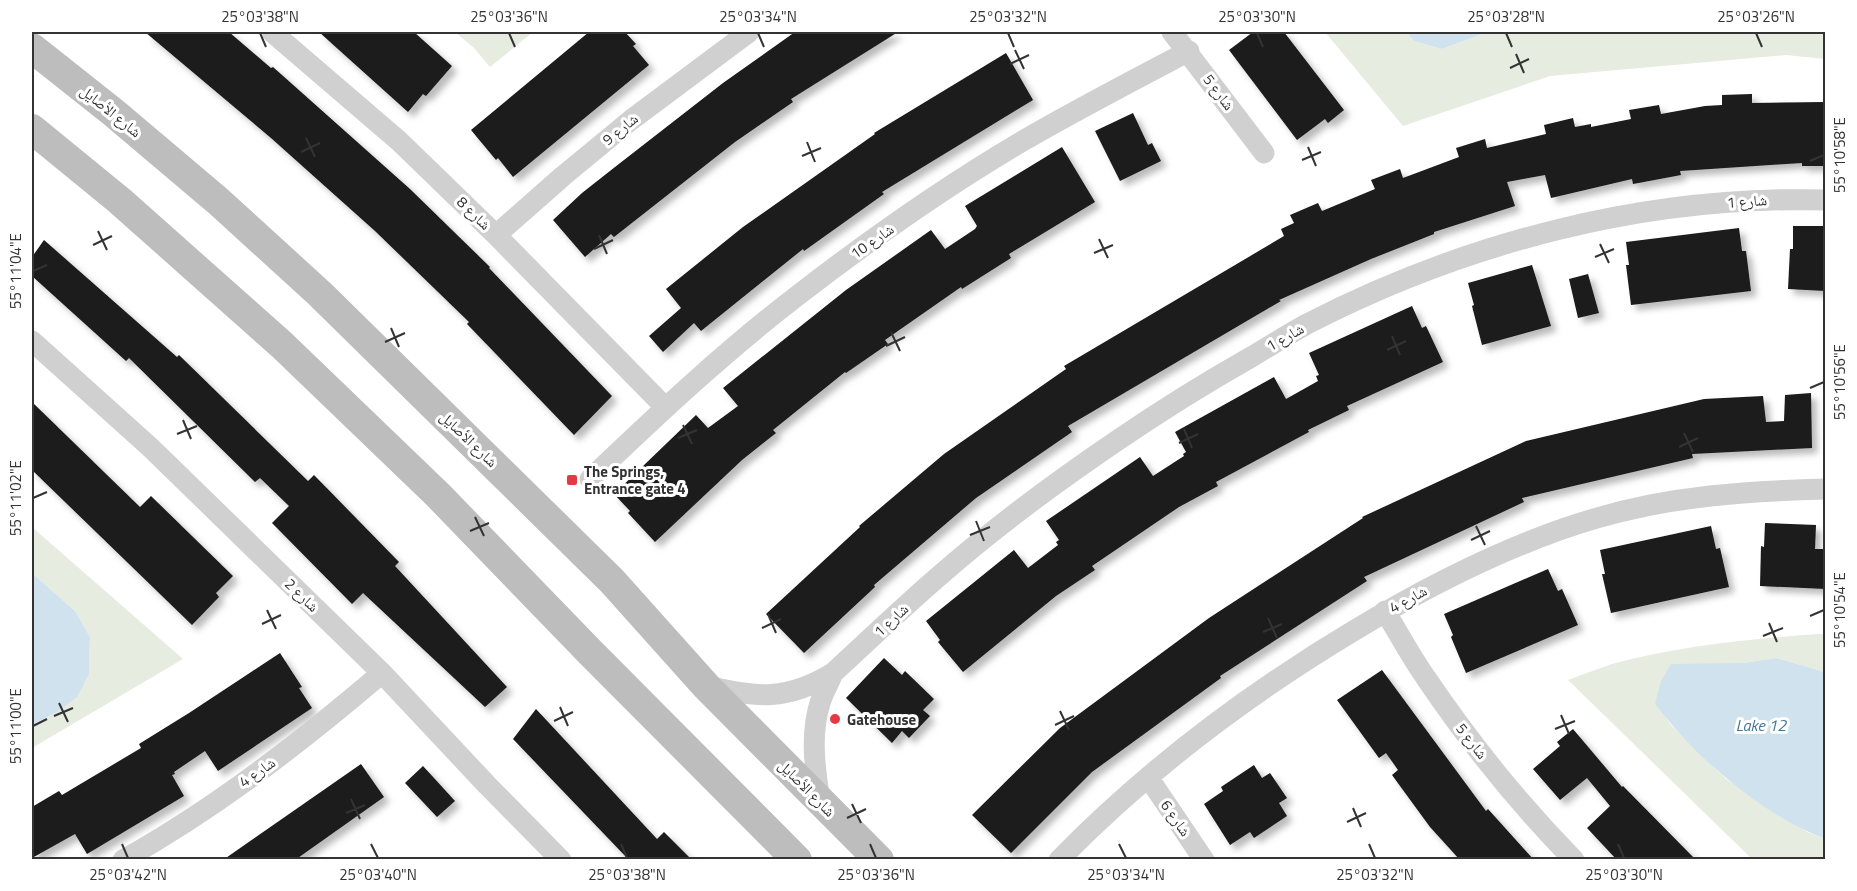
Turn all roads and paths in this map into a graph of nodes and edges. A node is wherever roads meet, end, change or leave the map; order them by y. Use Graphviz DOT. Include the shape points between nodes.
graph roads {
  1 [pos="272,32"];
  2 [pos="749,32"];
  3 [pos="1172,32"];
  4 [pos="32,48"];
  5 [pos="1188,51"];
  6 [pos="32,129"];
  7 [pos="1264,153"];
  8 [pos="1826,200"];
  9 [pos="496,235"];
  10 [pos="32,341"];
  11 [pos="665,407"];
  12 [pos="590,479"];
  13 [pos="1826,489"];
  14 [pos="1385,611"];
  15 [pos="382,673"];
  16 [pos="833,673"];
  17 [pos="706,686"];
  18 [pos="1148,777"];
  19 [pos="820,801"];
  20 [pos="123,860"];
  21 [pos="561,860"];
  22 [pos="797,860"];
  23 [pos="879,860"];
  24 [pos="1059,860"];
  25 [pos="1204,860"];
  26 [pos="1574,860"];
  1 -- 9 [label="street, شارع 8" via="399,141"];
  2 -- 9 [label="street, شارع 9" via="631,120"];
  3 -- 5 [label="street, شارع 5"];
  4 -- 17 [label="main road, شارع الأصايل" via="218,201 320,294 612,581"];
  5 -- 7 [label="street, شارع 5"];
  5 -- 11 [label="street, شارع 10" via="1099,98 941,193 796,297"];
  6 -- 22 [label="main road" via="120,201 298,361 438,495"];
  8 -- 16 [label="street, شارع 1" via="1688,205 1596,220 1506,244 1371,294 1307,325 1201,386 1104,450 1019,511 938,577"];
  9 -- 11 [label="street, شارع 8"];
  10 -- 15 [label="street, شارع 2" via="151,448"];
  11 -- 12 [label="street, شارع 10"];
  13 -- 14 [label="street, شارع 4" via="1738,492 1647,505 1598,518 1501,552"];
  14 -- 18 [label="street, شارع 4" via="1251,697"];
  14 -- 26 [label="street, شارع 5" via="1466,734"];
  15 -- 20 [label="street, شارع 4" via="259,772"];
  15 -- 21 [label="street, شارع 2"];
  16 -- 17 [label="street, شارع 1" via="801,690 783,694 741,694"];
  16 -- 19 [label="street, شارع 1" via="819,707 814,740"];
  17 -- 19 [label="main road, شارع الأصايل"];
  18 -- 24 [label="street, شارع 4"];
  18 -- 25 [label="street, شارع 6"];
  19 -- 23 [label="main road, شارع الأصايل"];
}
